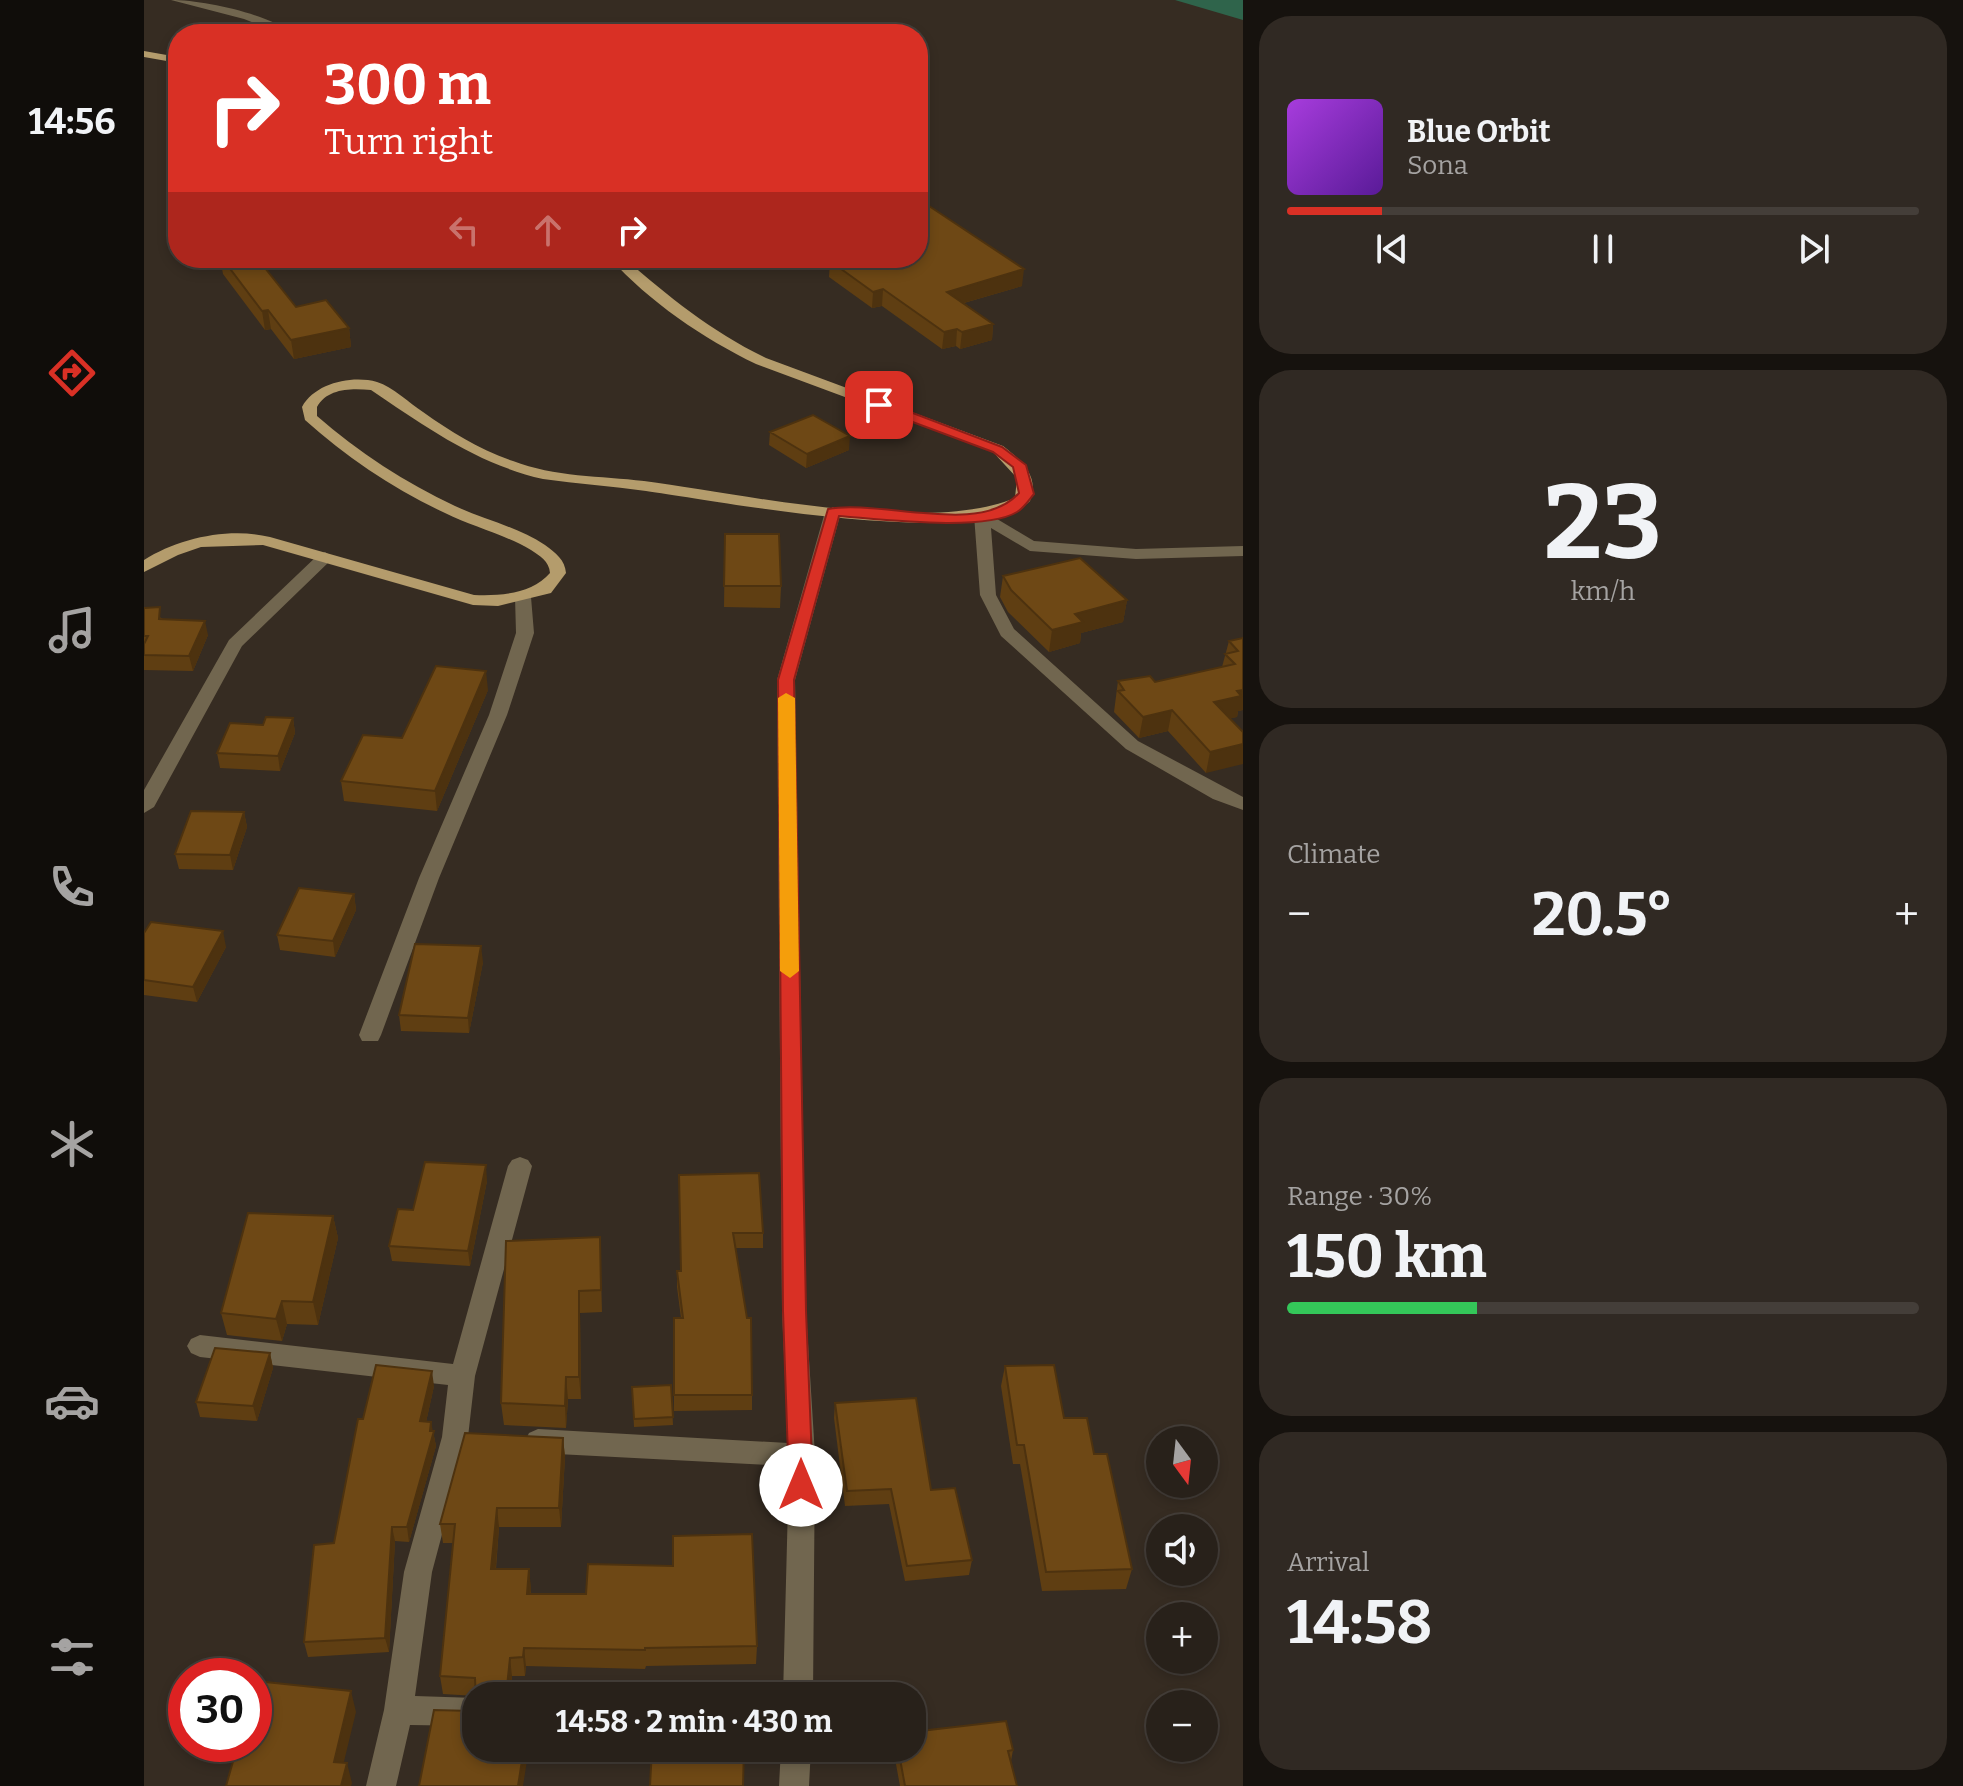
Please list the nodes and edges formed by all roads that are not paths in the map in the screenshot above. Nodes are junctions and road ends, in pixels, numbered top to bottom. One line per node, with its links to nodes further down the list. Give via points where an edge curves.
1 (176, 0): 2 (street)
2 (265, 24)
3 (144, 54): 4 (main road)
4 (168, 58)
5 (628, 268): 7 (main road, via 723,343 998,449 1019,465 1027,494 1014,508)
6 (833, 512): 7 (main road); 11 (main road, via 513,467 487,457 375,386 347,384 311,401 310,417 317,424 410,487 551,556 557,564 553,581); 21 (street, via 786,680 794,1311)
7 (982, 515): 8 (street, via 1030,546 1136,554); 12 (street, via 988,595 1007,632 1132,745)
8 (1243, 551)
9 (325, 557): 10 (main road, via 264,540 222,538 162,555); 11 (main road, via 460,598); 13 (street, via 235,644)
10 (144, 567)
11 (523, 597): 14 (street, via 525,633 498,715)
12 (1243, 804)
13 (144, 807)
14 (370, 1035)
15 (520, 1166): 17 (street)
16 (200, 1346): 17 (street)
17 (462, 1376): 18 (street)
18 (455, 1437): 19 (street); 23 (street, via 418,1572)
19 (486, 1439)
20 (516, 1440): 21 (street)
21 (802, 1455): 22 (street)
22 (798, 1682)
23 (399, 1710): 24 (street); 26 (street)
24 (462, 1712)
25 (795, 1762): 27 (street)
26 (381, 1786)
27 (794, 1786)

